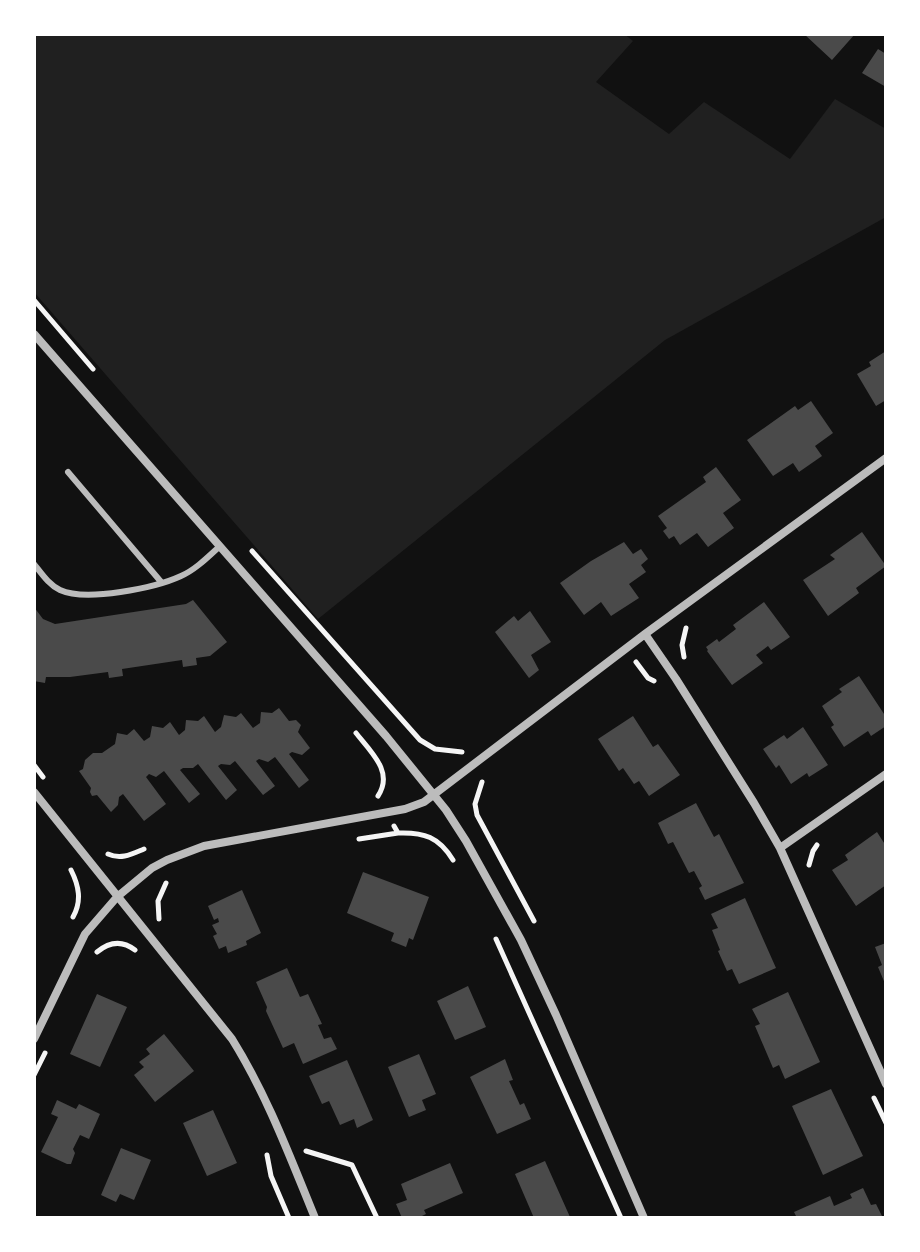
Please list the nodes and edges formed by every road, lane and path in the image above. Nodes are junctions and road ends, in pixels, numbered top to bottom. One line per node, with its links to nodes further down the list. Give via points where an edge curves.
1 (34, 300): 3 (path)
2 (34, 334): 7 (street)
3 (102, 380)
4 (886, 458): 11 (street)
5 (68, 472): 9 (lane)
6 (245, 543): 16 (path, via 420,740 435,749)
7 (220, 546): 9 (lane, via 183,576); 21 (street)
8 (34, 564): 9 (lane, via 52,586 74,595 120,593)
9 (162, 583)
10 (691, 622): 13 (path, via 682,645)
11 (645, 634): 12 (street); 26 (street)
12 (626, 648): 14 (path, via 648,678); 21 (street)
13 (687, 663)
14 (659, 684)
15 (353, 730): 22 (path, via 382,769 384,786)
16 (464, 754)
17 (34, 765): 19 (path)
18 (886, 774): 26 (street)
19 (48, 783)
20 (34, 792): 32 (street)
21 (434, 794): 32 (street, via 405,809 204,846 152,868); 50 (street, via 521,940)
22 (370, 799)
23 (357, 839): 29 (path, via 396,830 413,832 438,841)
24 (822, 839): 30 (path)
25 (153, 845): 27 (path, via 119,857)
26 (780, 848): 41 (street)
27 (100, 850)
28 (69, 867): 33 (path, via 79,894)
29 (458, 869)
30 (809, 871)
31 (169, 878): 34 (path, via 158,901)
32 (117, 897): 38 (street, via 85,934); 47 (street, via 232,1039 272,1113)
33 (71, 921)
34 (160, 924)
35 (491, 928): 49 (path)
36 (137, 952): 37 (path, via 111,943)
37 (95, 954)
38 (34, 1039)
39 (48, 1048): 40 (path)
40 (34, 1075)
41 (886, 1084)
42 (873, 1094): 43 (path)
43 (886, 1123)
44 (262, 1144): 46 (path)
45 (304, 1151): 48 (path, via 352,1165)
46 (289, 1218)
47 (315, 1218)
48 (377, 1218)
49 (621, 1218)
50 (644, 1218)

